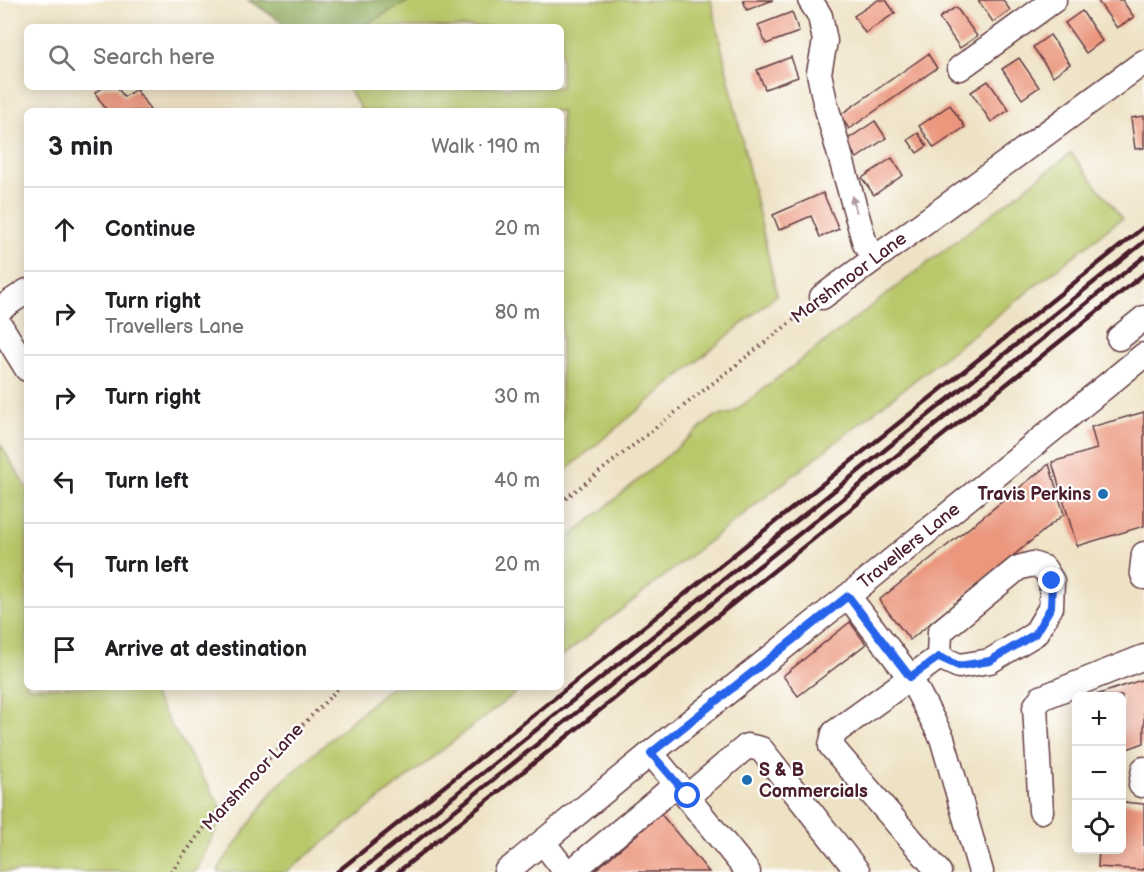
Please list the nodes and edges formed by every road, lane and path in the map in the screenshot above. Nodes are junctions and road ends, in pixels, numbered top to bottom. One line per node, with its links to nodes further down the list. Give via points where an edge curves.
1 (810, 0): 5 (street, one-way to 1, via 865,244 825,102 819,73 825,41 820,16)
2 (1054, 0): 4 (street)
3 (1144, 62): 5 (street, Marshmoor Lane)
4 (960, 68)
5 (874, 258): 7 (street, Marshmoor Lane)
6 (24, 293): 8 (street)
7 (822, 297): 14 (path, Marshmoor Lane)
8 (0, 309)
9 (1144, 318): 11 (street)
10 (0, 325): 13 (street)
11 (1119, 338)
12 (1141, 363): 17 (street, Travellers Lane)
13 (24, 364)
14 (564, 500)
15 (1144, 554): 16 (street)
16 (1144, 577)
17 (848, 596): 20 (street); 22 (street, Travellers Lane)
18 (939, 657): 18 (street, via 959,666 990,661 1035,634 1051,607 1052,581 1044,568 1032,564 1018,568 940,632); 20 (street)
19 (1144, 657): 24 (street, via 1041,698 1035,707)
20 (910, 677): 32 (street, via 834,733 831,746); 33 (street, via 942,738)
21 (337, 690): 26 (path, Marshmoor Lane, via 216,812)
22 (651, 753): 23 (street); 25 (street, Travellers Lane)
23 (682, 790): 29 (street); 30 (street); 31 (street, via 747,746 761,749)
24 (1041, 811)
25 (543, 842): 27 (street, Travellers Lane); 28 (street)
26 (171, 872)
27 (507, 872)
28 (566, 872)
29 (571, 872)
30 (748, 872)
31 (858, 872)
32 (939, 872)
33 (981, 872)

